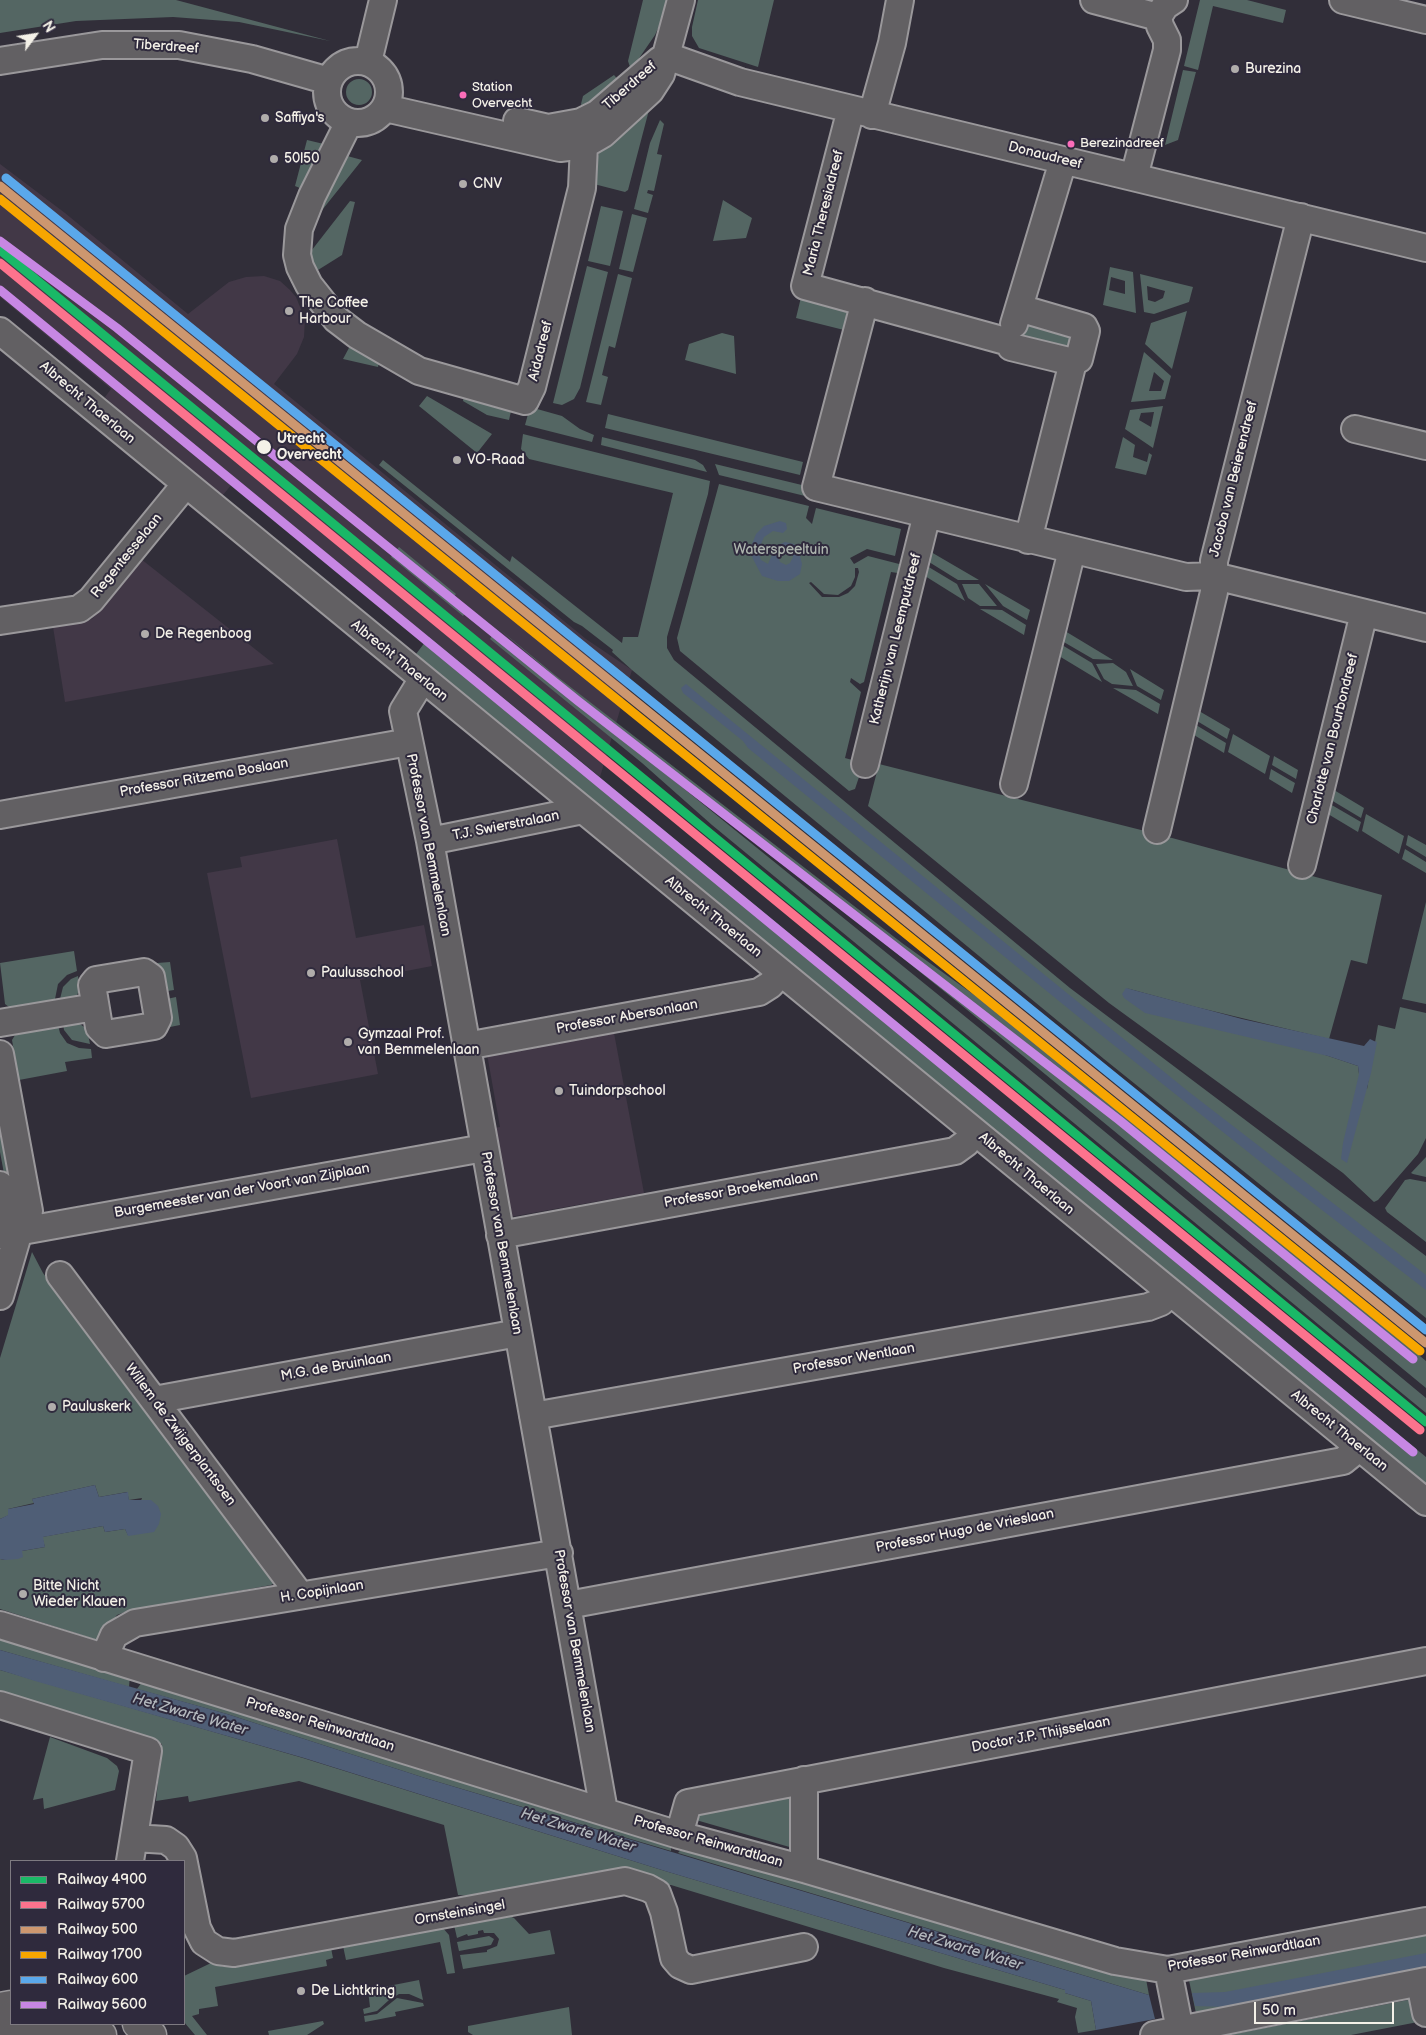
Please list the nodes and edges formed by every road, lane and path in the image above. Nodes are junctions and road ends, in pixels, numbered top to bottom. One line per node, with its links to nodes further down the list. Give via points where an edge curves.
1 (383, 0): 10 (street)
2 (681, 0): 8 (street, Tiberdreef)
3 (900, 0): 13 (street, via 892,43)
4 (1094, 0): 6 (street)
5 (1343, 0): 7 (street)
6 (1166, 8): 17 (street, via 1160,26 1167,40 1167,50)
7 (1426, 20)
8 (667, 56): 13 (street, Donaudreef, via 740,82); 15 (street, Tiberdreef, via 661,74 646,96 603,134)
9 (0, 61): 11 (street, Tiberdreef, via 102,45 179,45 252,58)
10 (368, 62): 11 (street, via 349,62 340,66); 12 (street, via 384,74)
11 (329, 81): 14 (street, via 329,102 334,111)
12 (387, 100): 14 (street, via 380,114 366,122); 15 (street, Tiberdreef, via 560,148)
13 (861, 112): 16 (street, Donaudreef); 20 (street, Maria Theresiadreef, via 805,286)
14 (349, 122): 15 (street, Aidadreef, via 299,229 296,242 300,267 309,285 336,320 419,371 525,401 532,387 582,188)
15 (582, 134)
16 (1063, 161): 17 (street, Donaudreef); 21 (street)
17 (1134, 178): 18 (street, Donaudreef)
18 (1301, 217): 19 (street, Donaudreef); 31 (street, Jacoba van Beierendreef, via 1214,561)
19 (1426, 248)
20 (865, 301): 23 (street, Maria Theresiadreef); 28 (street, via 816,487)
21 (1019, 308): 23 (street); 24 (street, via 1084,327 1086,332 1079,359)
22 (0, 332): 27 (street, Albrecht Thaerlaan)
23 (1010, 342): 24 (street, Maria Theresiadreef, via 1011,347)
24 (1073, 362): 29 (street)
25 (1355, 428): 26 (street)
26 (1426, 446)
27 (185, 485): 33 (street, Regentesselaan, via 91,600 79,610); 35 (street, Albrecht Thaerlaan)
28 (927, 514): 29 (street); 37 (street, Katherijn van Leemputdreef)
29 (1028, 540): 30 (street)
30 (1072, 550): 31 (street, via 1186,577); 38 (street)
31 (1215, 576): 32 (street); 41 (street, Jacoba van Beierendreef, via 1214,592)
32 (1364, 613): 34 (street); 43 (street, Charlotte van Bourbondreef)
33 (0, 621)
34 (1426, 628)
35 (422, 680): 36 (street, Professor van Bemmelenlaan, via 403,711); 39 (street, Albrecht Thaerlaan)
36 (409, 742): 40 (street, Professor Ritzema Boslaan); 42 (street, Professor van Bemmelenlaan)
37 (865, 764)
38 (1014, 784)
39 (583, 810): 42 (street, T.J. Swierstralaan); 44 (street, Albrecht Thaerlaan)
40 (0, 815)
41 (1157, 830)
42 (430, 841): 47 (street, Professor van Bemmelenlaan)
43 (1302, 864)
44 (781, 973): 47 (street, Professor Abersonlaan, via 759,992); 49 (street, Albrecht Thaerlaan)
45 (95, 1007): 46 (street)
46 (0, 1023)
47 (466, 1046): 50 (street, Professor van Bemmelenlaan)
48 (0, 1054): 52 (street, via 29,1211)
49 (975, 1132): 53 (street, Professor Broekemalaan, via 955,1151); 55 (street, Albrecht Thaerlaan)
50 (484, 1148): 52 (street, Burgemeester van der Voort van Zijplaan); 53 (street, Professor van Bemmelenlaan)
51 (0, 1185): 52 (street)
52 (10, 1233): 56 (street)
53 (500, 1235): 57 (street, Professor van Bemmelenlaan)
54 (60, 1275): 58 (street, Willem de Zwijgerplantsoen)
55 (1170, 1292): 59 (street, Professor Wentlaan, via 1160,1302 1148,1307); 60 (street, Albrecht Thaerlaan)
56 (0, 1296)
57 (518, 1333): 58 (street, M.G. de Bruinlaan); 59 (street, Professor van Bemmelenlaan)
58 (154, 1400): 63 (street, Willem de Zwijgerplantsoen)
59 (533, 1416): 62 (street, Professor van Bemmelenlaan)
60 (1359, 1448): 61 (street, Albrecht Thaerlaan); 64 (street, Professor Hugo de Vrieslaan, via 1343,1461)
61 (1426, 1502)
62 (559, 1553): 63 (street, H. Copijnlaan); 64 (street, Professor van Bemmelenlaan)
63 (300, 1595): 66 (street, H. Copijnlaan, via 135,1623 114,1635)
64 (568, 1605): 70 (street, Professor van Bemmelenlaan)
65 (0, 1625): 66 (street, Professor Reinwardtlaan)
66 (104, 1658): 70 (street, Professor Reinwardtlaan)
67 (1426, 1661): 69 (street, Doctor J.P. Thijsselaan)
68 (0, 1705): 72 (street, via 148,1751)
69 (804, 1780): 71 (street, Doctor J.P. Thijsselaan, via 688,1803); 75 (street)
70 (604, 1811): 71 (street, Professor Reinwardtlaan)
71 (679, 1835): 75 (street, Professor Reinwardtlaan)
72 (132, 1849): 73 (street, Ornsteinsingel, via 166,1840 176,1847)
73 (183, 1860)
74 (185, 1868): 77 (street, Ornsteinsingel, via 197,1928 204,1942 218,1951 243,1951 625,1881 657,1893 674,1958 691,1970)
75 (804, 1869): 78 (street, Professor Reinwardtlaan, via 1115,1961)
76 (1426, 1922): 78 (street, Professor Reinwardtlaan)
77 (804, 1947)
78 (1168, 1970): 86 (street)
79 (1423, 1982): 80 (street); 86 (street)
80 (1426, 2013)
81 (33, 2025): 84 (main road)
82 (67, 2025): 85 (main road)
83 (138, 2025): 87 (main road)
84 (0, 2031)
85 (100, 2031)
86 (1168, 2033)
87 (152, 2035)

